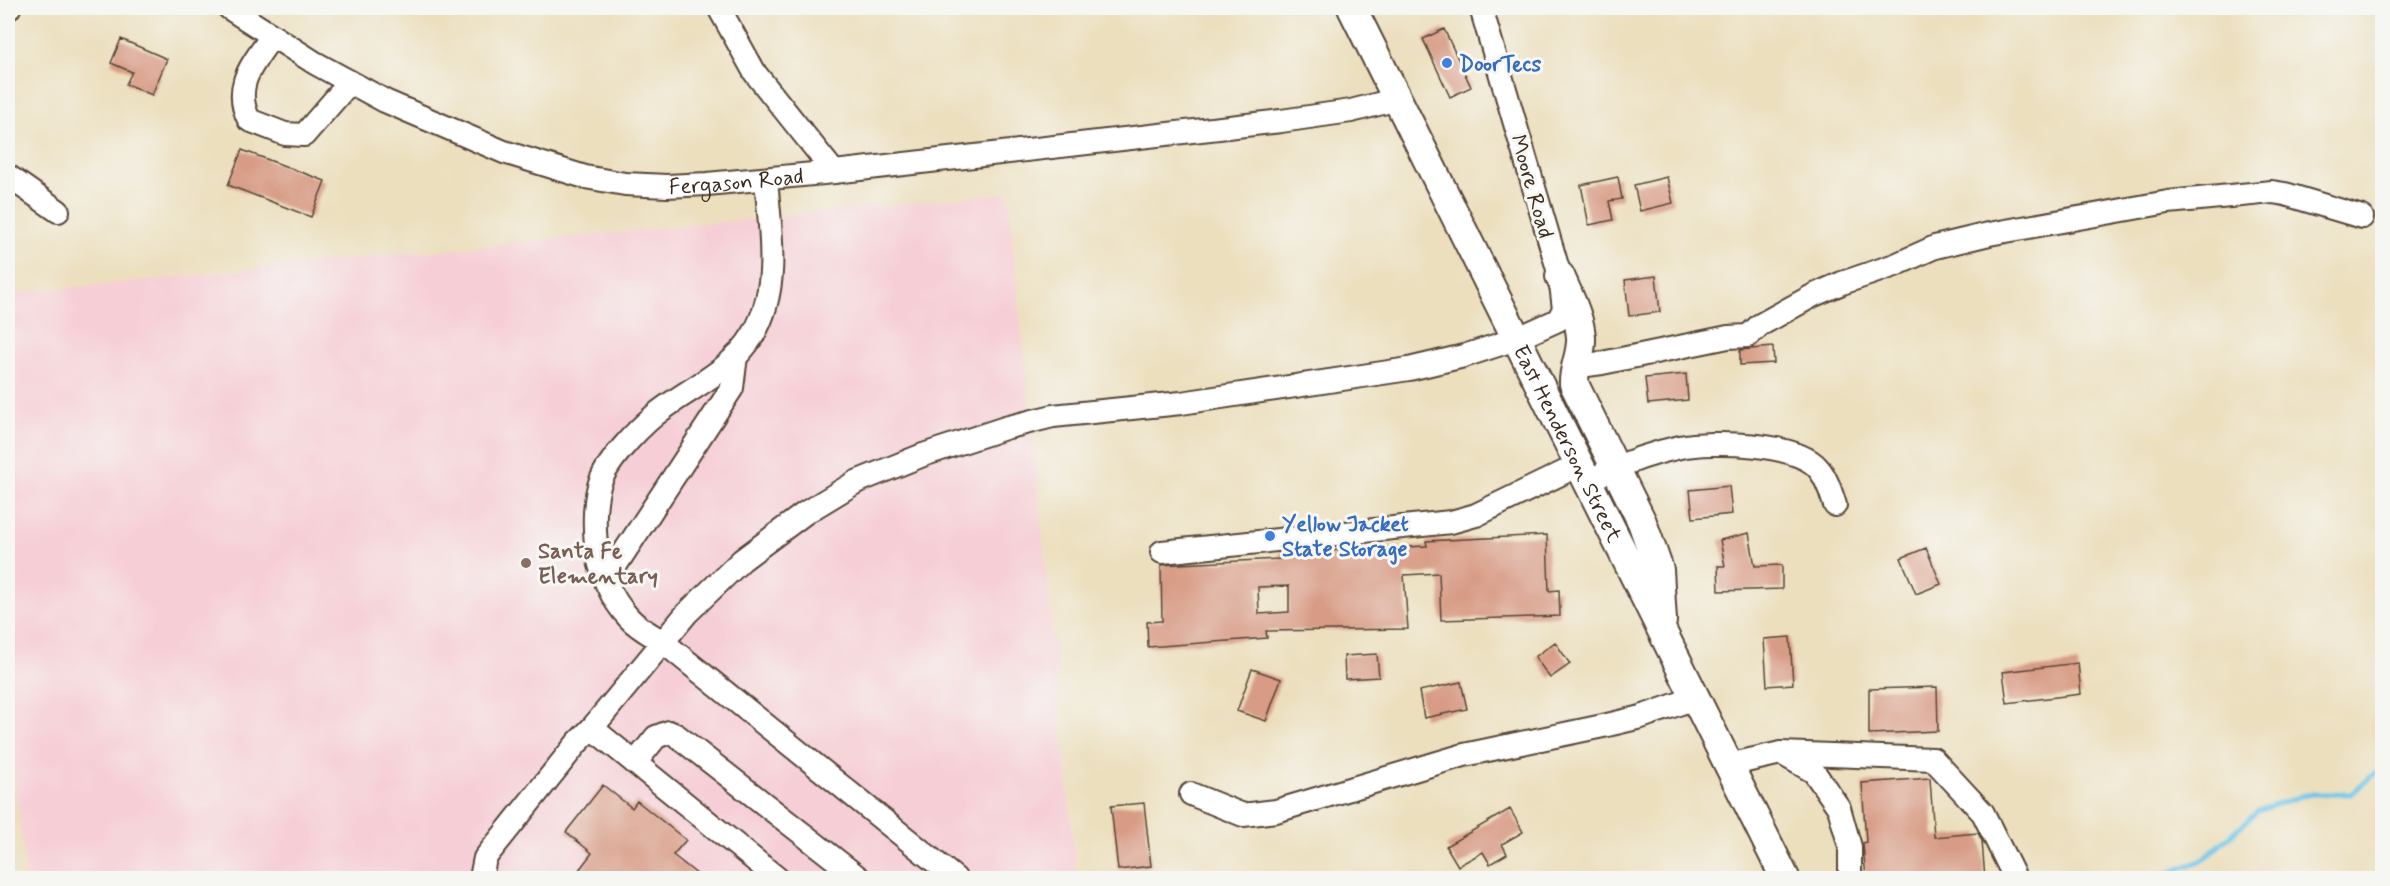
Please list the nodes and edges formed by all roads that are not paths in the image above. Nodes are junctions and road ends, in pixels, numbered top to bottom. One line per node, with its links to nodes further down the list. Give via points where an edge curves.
1 (229, 8): 5 (street, Fergason Road)
2 (719, 8): 8 (street, via 755,74)
3 (1352, 8): 7 (main road, East Henderson Street)
4 (1481, 8): 13 (street, Moore Road)
5 (272, 36): 6 (street, Fergason Road); 6 (street, via 245,77 242,104 249,120 285,134 304,135)
6 (350, 82): 10 (street, Fergason Road, via 504,152 585,177 667,186)
7 (1398, 99): 8 (street, Fergason Road, via 1351,111 1281,121); 14 (main road, East Henderson Street)
8 (834, 172): 10 (street, Fergason Road)
9 (8, 176): 11 (street)
10 (766, 178): 15 (street, via 772,257 768,298 753,334)
11 (58, 211)
12 (2362, 217): 16 (street, via 2272,192 2168,201 2070,219 1935,247 1814,295 1760,325 1748,336 1602,363)
13 (1560, 276): 14 (street, Moore Road, via 1564,309 1558,320); 16 (main road, via 1581,338)
14 (1516, 339): 18 (main road, East Henderson Street); 23 (street, Moore Road, via 1409,369 1181,403 1053,416 923,455 856,482 805,513 742,560)
15 (736, 356): 21 (street, via 732,388); 21 (street, via 656,415 616,456 599,484 594,523)
16 (1577, 362): 17 (main road, via 1574,384)
17 (1615, 468): 18 (street); 19 (street, via 1632,459 1682,446 1773,447 1818,467); 22 (main road, via 1642,522 1659,570)
18 (1583, 474): 20 (street, via 1451,522); 22 (main road, East Henderson Street)
19 (1835, 506)
20 (1162, 552)
21 (606, 580): 23 (street, via 630,619)
22 (1663, 635): 24 (main road, East Henderson Street)
23 (663, 642): 25 (street, Moore Road); 33 (street)
24 (1695, 698): 28 (main road, East Henderson Street); 29 (street, via 1622,722 1464,755 1276,811 1243,815)
25 (592, 728): 27 (street); 30 (street, Moore Road, via 485,858)
26 (1781, 753): 28 (street); 35 (street, via 1814,772 1839,808 1850,847); 36 (street, via 1933,759 1983,813)
27 (635, 763): 31 (street); 32 (street, via 656,737 669,732 676,735)
28 (1728, 765): 34 (main road, East Henderson Street)
29 (1191, 794)
30 (481, 879)
31 (777, 879)
32 (859, 879)
33 (955, 879)
34 (1785, 879)
35 (1850, 879)
36 (2015, 879)

